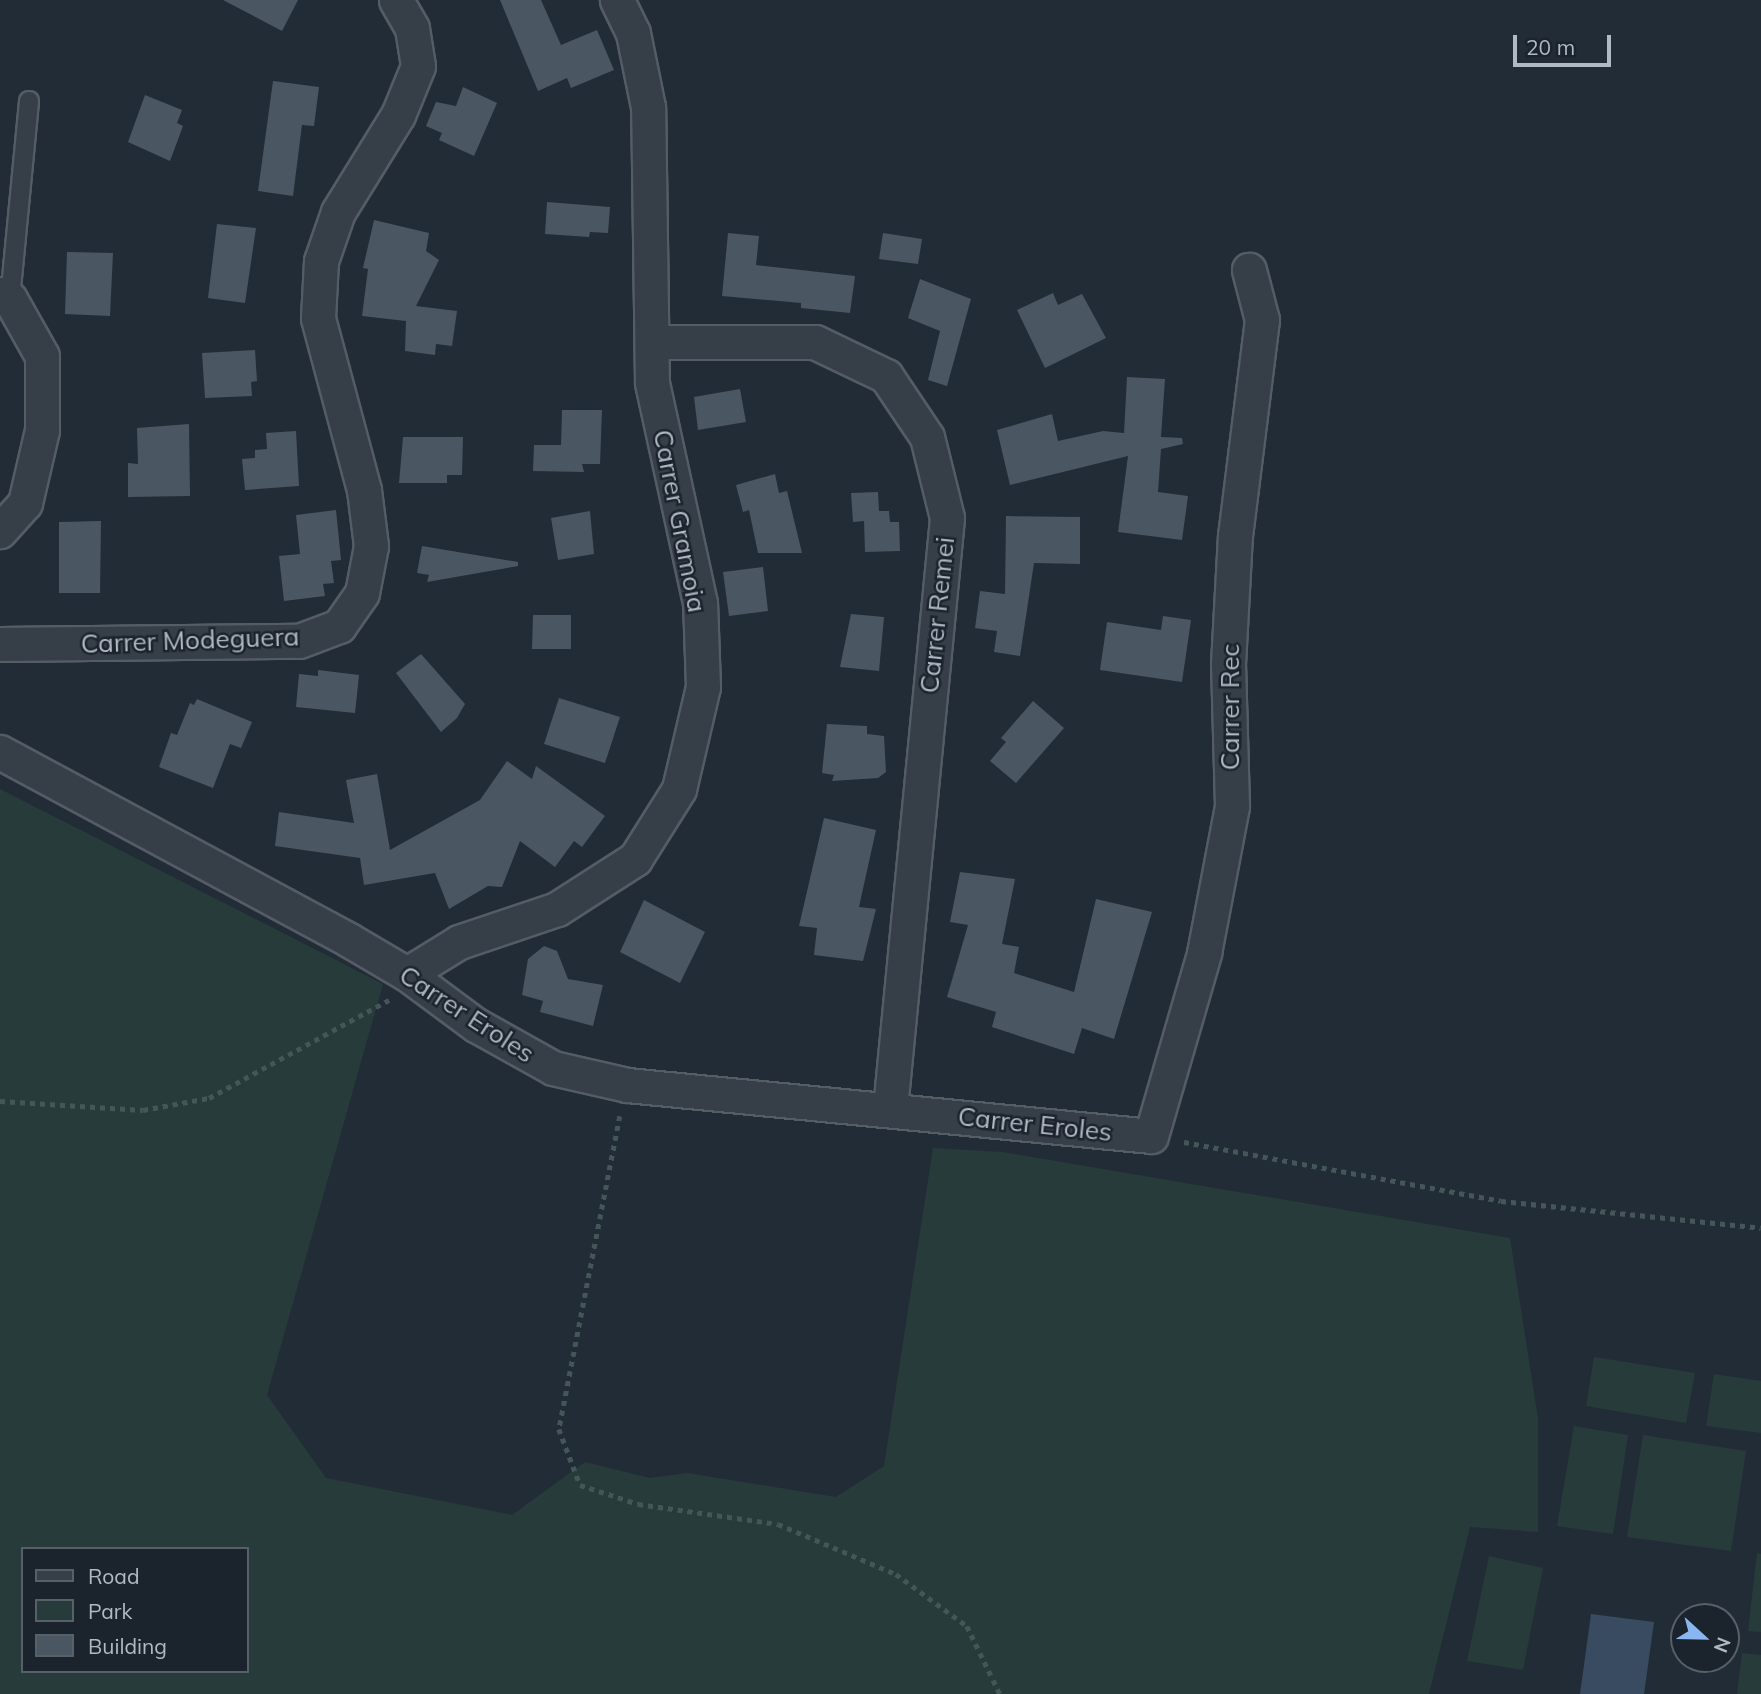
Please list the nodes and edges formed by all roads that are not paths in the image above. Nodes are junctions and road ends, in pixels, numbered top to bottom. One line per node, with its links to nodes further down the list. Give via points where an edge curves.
1 (396, 0): 8 (street, Carrer Modeguera, via 412,28 418,66 398,115 338,212 321,261 318,318 364,490 371,546 362,593 339,626 299,641)
2 (617, 0): 6 (street, Carrer Gramoia, via 633,33 648,107)
3 (29, 101): 5 (lane)
4 (1249, 270): 12 (street, Carrer Rec, via 1262,320 1235,536 1228,664 1232,806 1204,953)
5 (5, 297): 7 (street, via 42,356 43,429 25,503)
6 (652, 342): 10 (street, Carrer Gramoia, via 652,382 700,603 703,687 679,789 635,859 557,909 459,943); 11 (street, Carrer Remei, via 815,342 886,376 927,437 947,518)
7 (0, 531)
8 (0, 644)
9 (0, 752): 10 (street, Carrer Eroles)
10 (414, 979): 11 (street, Carrer Eroles, via 476,1025 553,1068 627,1084)
11 (890, 1109): 12 (street, Carrer Eroles)
12 (1151, 1136)

